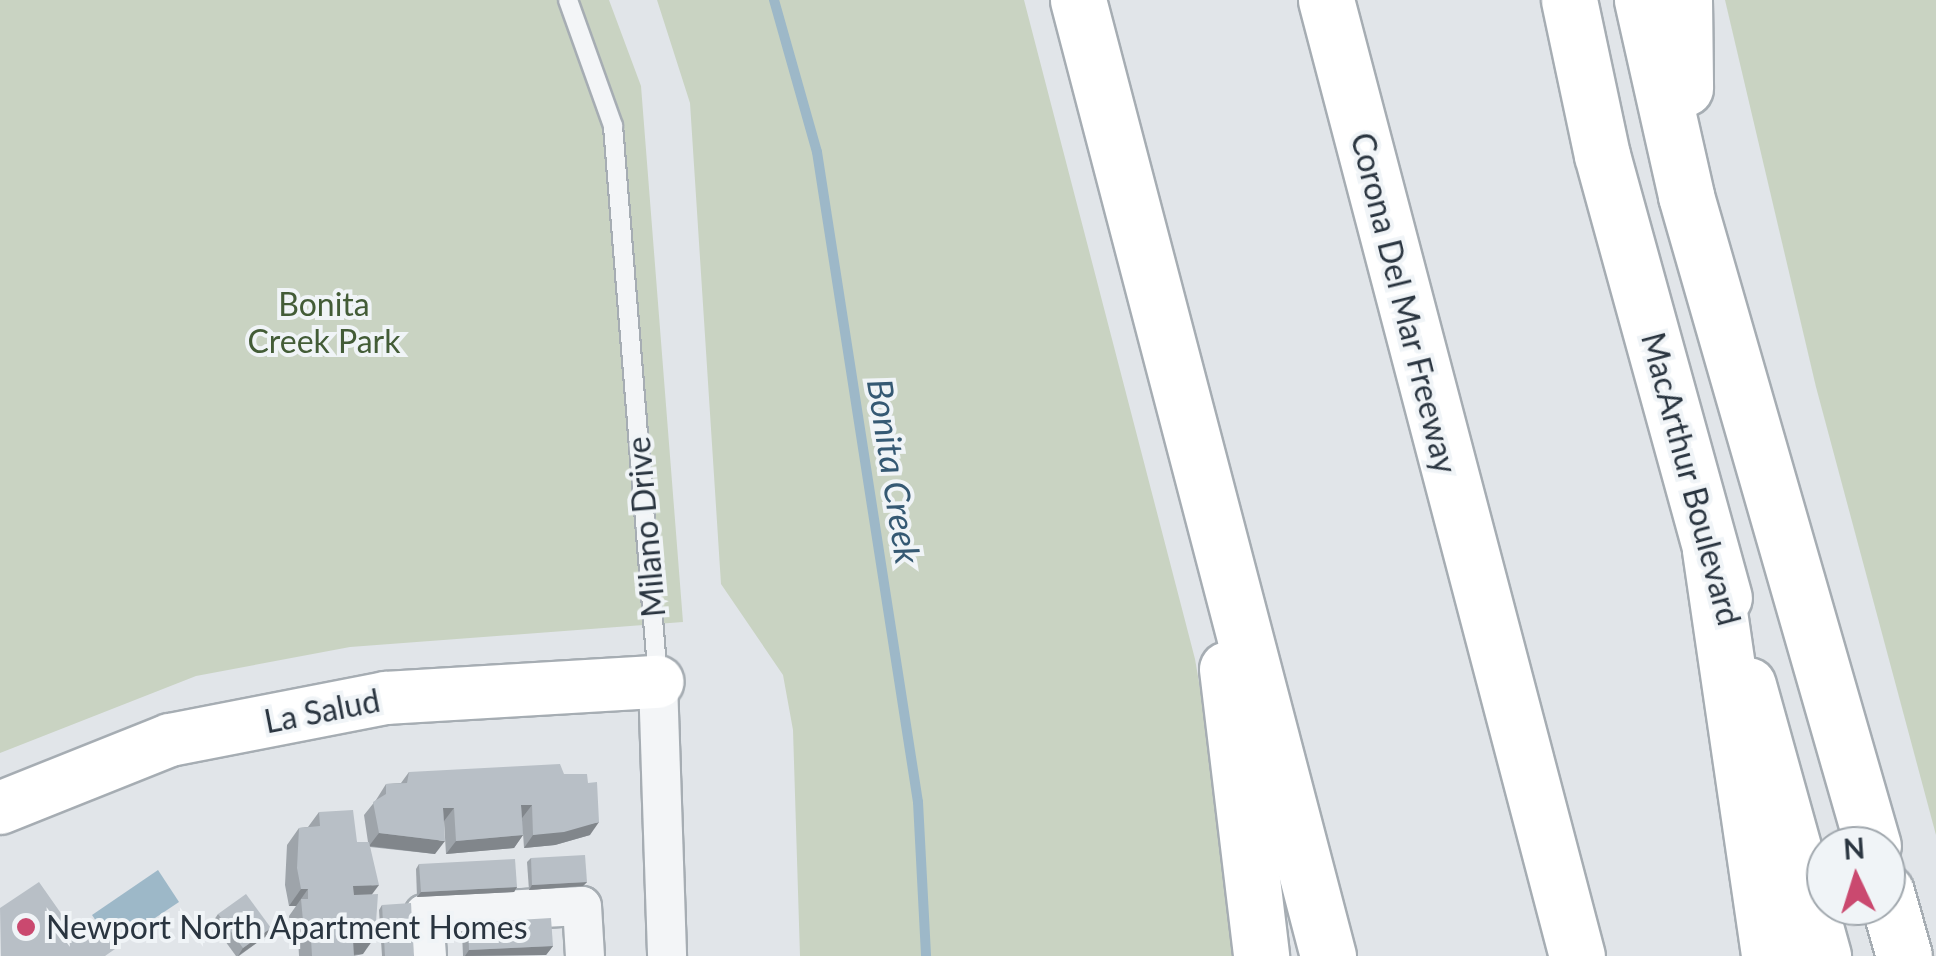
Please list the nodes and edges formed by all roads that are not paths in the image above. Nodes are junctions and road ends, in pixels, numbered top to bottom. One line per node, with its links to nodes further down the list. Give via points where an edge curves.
1 (568, 0): 11 (lane, Milano Drive, via 607,100)
2 (1078, 0): 8 (main road)
3 (1326, 0): 10 (main road, Corona Del Mar Freeway)
4 (1569, 0): 9 (main road, MacArthur Boulevard, via 1602,154)
5 (1642, 0): 7 (main road)
6 (1684, 0): 7 (main road)
7 (1686, 196): 13 (main road)
8 (1212, 506): 18 (main road); 19 (main road)
9 (1710, 550): 22 (main road); 23 (main road, MacArthur Boulevard)
10 (1482, 607): 20 (main road); 21 (main road)
11 (658, 682): 12 (street, La Salud, via 357,704 170,740); 17 (street, Milano Drive)
12 (0, 808)
13 (1867, 826)
14 (1896, 926): 24 (main road)
15 (427, 956): 16 (street, via 424,914 582,906)
16 (585, 956)
17 (667, 956)
18 (1262, 956)
19 (1328, 956)
20 (1578, 956)
21 (1608, 956)
22 (1769, 956)
23 (1824, 956)
24 (1904, 956)

